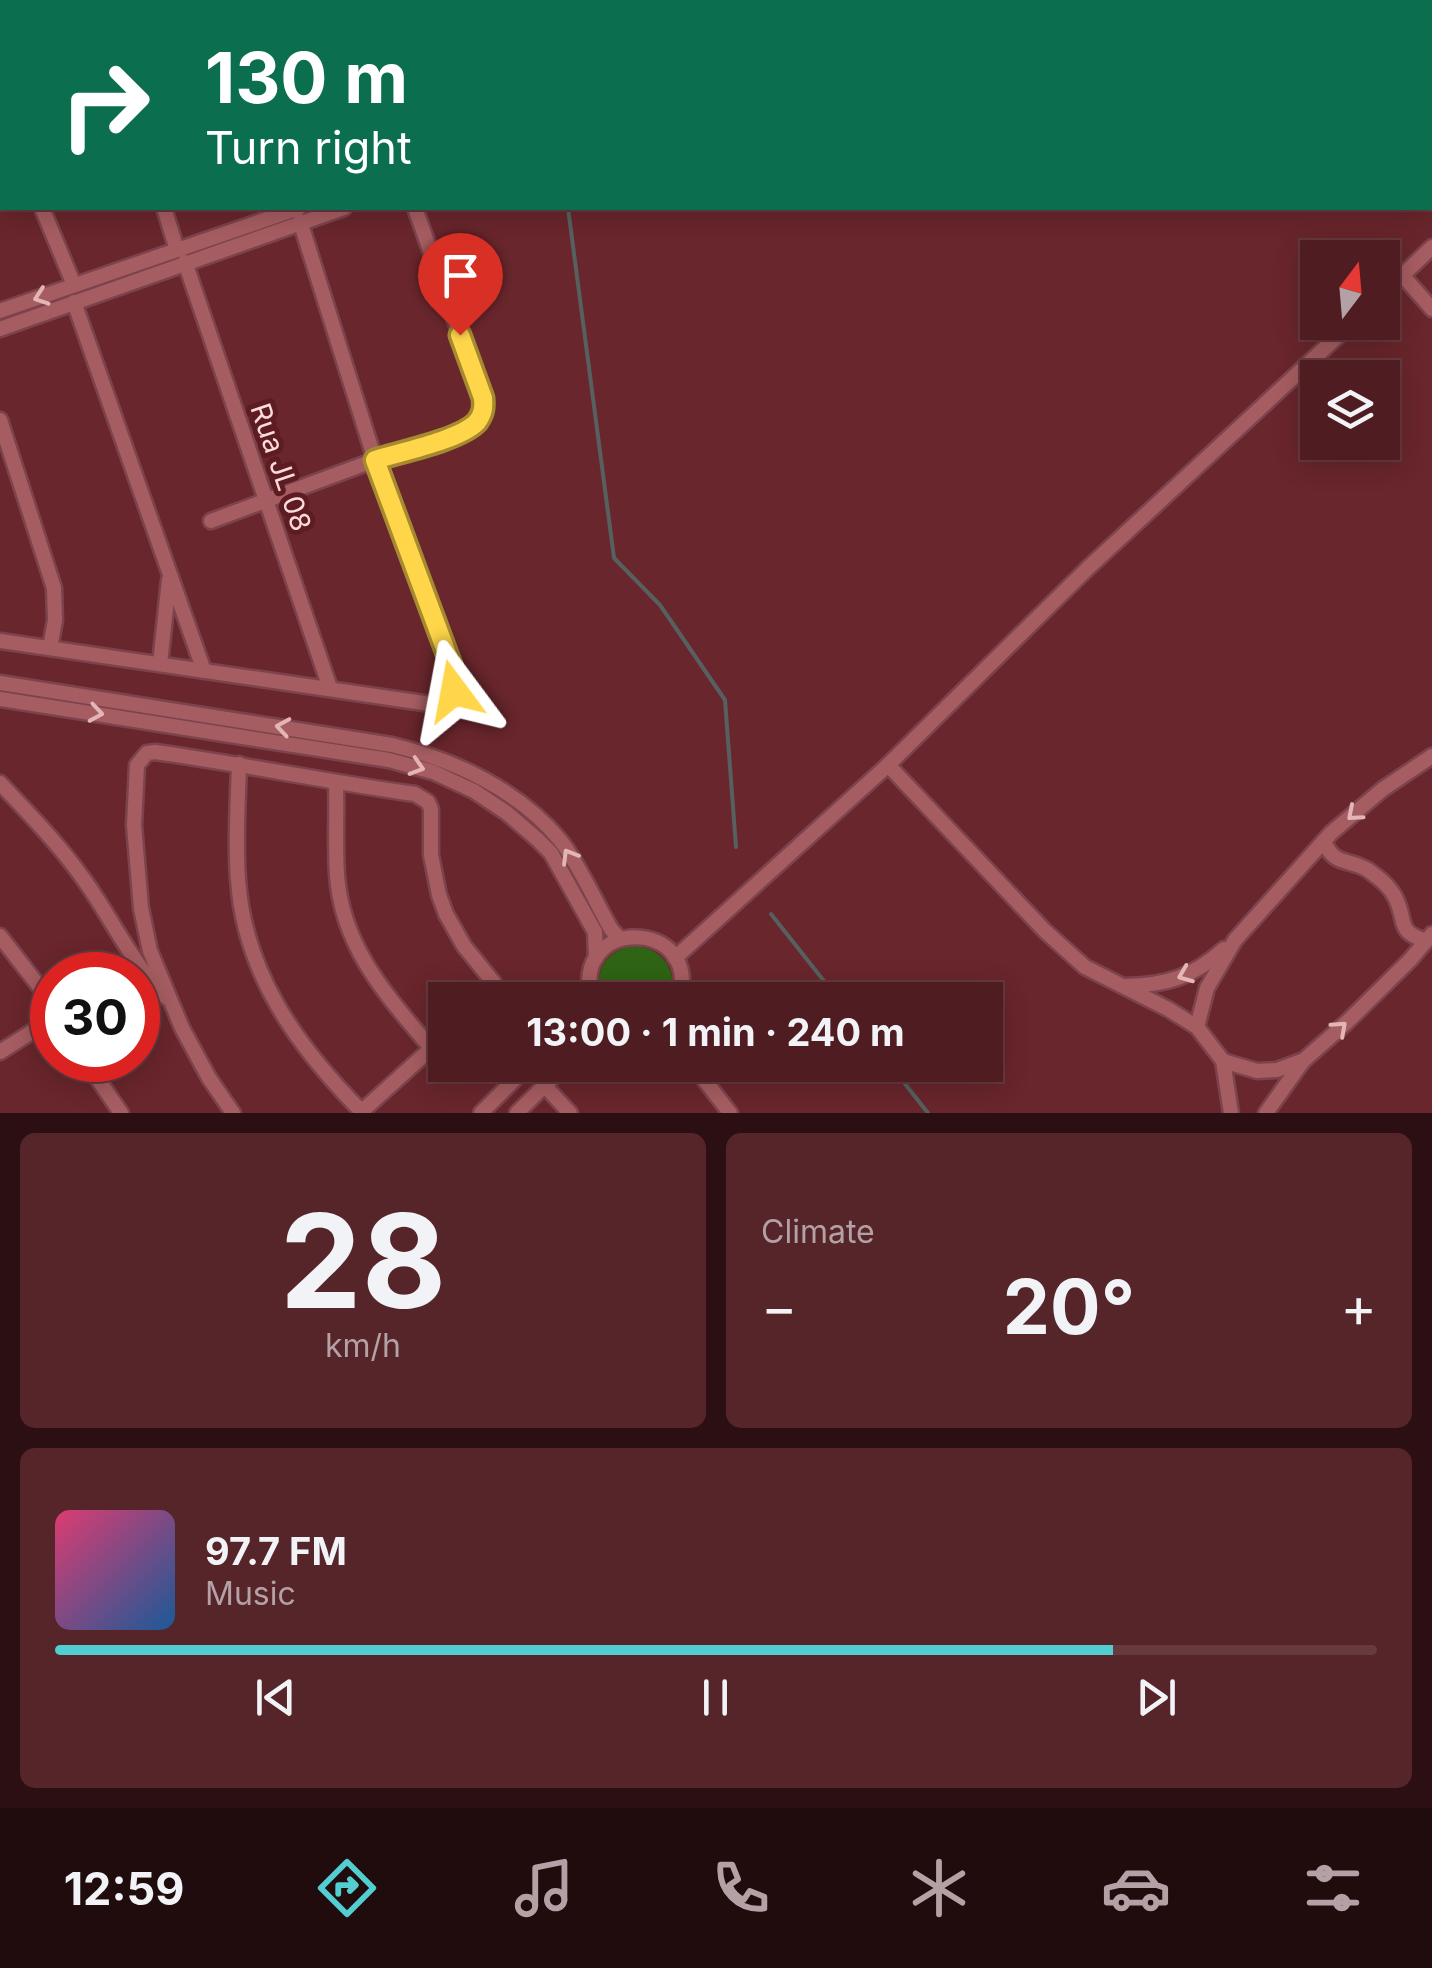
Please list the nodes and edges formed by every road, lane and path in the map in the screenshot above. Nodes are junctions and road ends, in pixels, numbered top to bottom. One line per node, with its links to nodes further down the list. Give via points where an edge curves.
1 (43, 210): 11 (street)
2 (165, 210): 7 (street, Rua JL 08)
3 (329, 210): 5 (street)
4 (416, 210): 18 (street, via 484,410 455,435)
5 (300, 214): 7 (street); 18 (street)
6 (1432, 247): 9 (street)
7 (181, 256): 8 (street); 19 (street, Rua JL 08)
8 (123, 276): 11 (street); 12 (street)
9 (1404, 276): 10 (street); 13 (street)
10 (1400, 279)
11 (74, 286): 14 (street, one-way to 14)
12 (74, 302): 15 (street); 21 (street)
13 (1432, 309)
14 (0, 311)
15 (0, 329)
16 (1334, 340): 31 (street)
17 (0, 420): 23 (street, via 54,588)
18 (375, 460): 19 (street); 27 (street, via 456,678 454,691 444,706)
19 (266, 502): 20 (street); 27 (street, Rua JL 08)
20 (211, 522)
21 (170, 574): 24 (street); 25 (street)
22 (0, 641): 23 (street)
23 (50, 648): 24 (street)
24 (160, 664): 25 (street)
25 (204, 671): 27 (street)
26 (0, 684): 38 (street, one-way to 26, via 548,828 500,789 438,758 380,743)
27 (330, 688)
28 (0, 699): 43 (street, one-way to 43, via 389,760 454,781 508,813 551,853 594,932)
29 (1432, 756): 34 (street, one-way to 34)
30 (239, 764): 33 (street); 35 (street, via 156,752 139,760); 65 (street, via 238,882 251,950 292,1031)
31 (888, 765): 44 (street); 49 (street, via 1046,931 1085,967)
32 (0, 783): 35 (street, via 80,872)
33 (336, 783): 46 (street, via 416,794 428,802 439,895 464,946); 54 (street, via 336,875 349,932 374,980)
34 (1324, 840): 37 (street, via 1341,862 1362,866 1383,881 1411,936); 39 (street)
35 (126, 911): 40 (street); 41 (street)
36 (0, 936): 45 (street)
37 (1429, 937): 57 (street, one-way to 37)
38 (620, 938): 43 (street); 44 (street, via 651,938)
39 (1234, 940): 49 (street, one-way to 49, via 1183,978); 52 (street, via 1207,988)
40 (150, 950): 42 (street); 51 (street)
41 (134, 952)
42 (147, 952)
43 (596, 958): 47 (street)
44 (676, 958): 48 (street)
45 (30, 975)
46 (493, 982)
47 (589, 982)
48 (682, 982)
49 (1125, 986): 52 (street)
50 (160, 992): 51 (street)
51 (171, 1002): 67 (street)
52 (1197, 1027): 58 (street)
53 (30, 1033): 56 (street)
54 (428, 1046)
55 (428, 1050): 65 (street)
56 (0, 1052)
57 (1304, 1060): 58 (street, via 1257,1071); 73 (street)
58 (1224, 1061): 72 (street)
59 (100, 1082): 66 (street)
60 (512, 1082): 68 (street)
61 (548, 1082): 63 (street)
62 (706, 1082): 64 (street)
63 (544, 1086): 69 (street); 70 (street)
64 (726, 1108): 71 (street)
65 (360, 1112)
66 (121, 1113)
67 (233, 1113)
68 (481, 1113)
69 (518, 1113)
70 (570, 1113)
71 (707, 1113)
72 (1231, 1113)
73 (1266, 1113)

